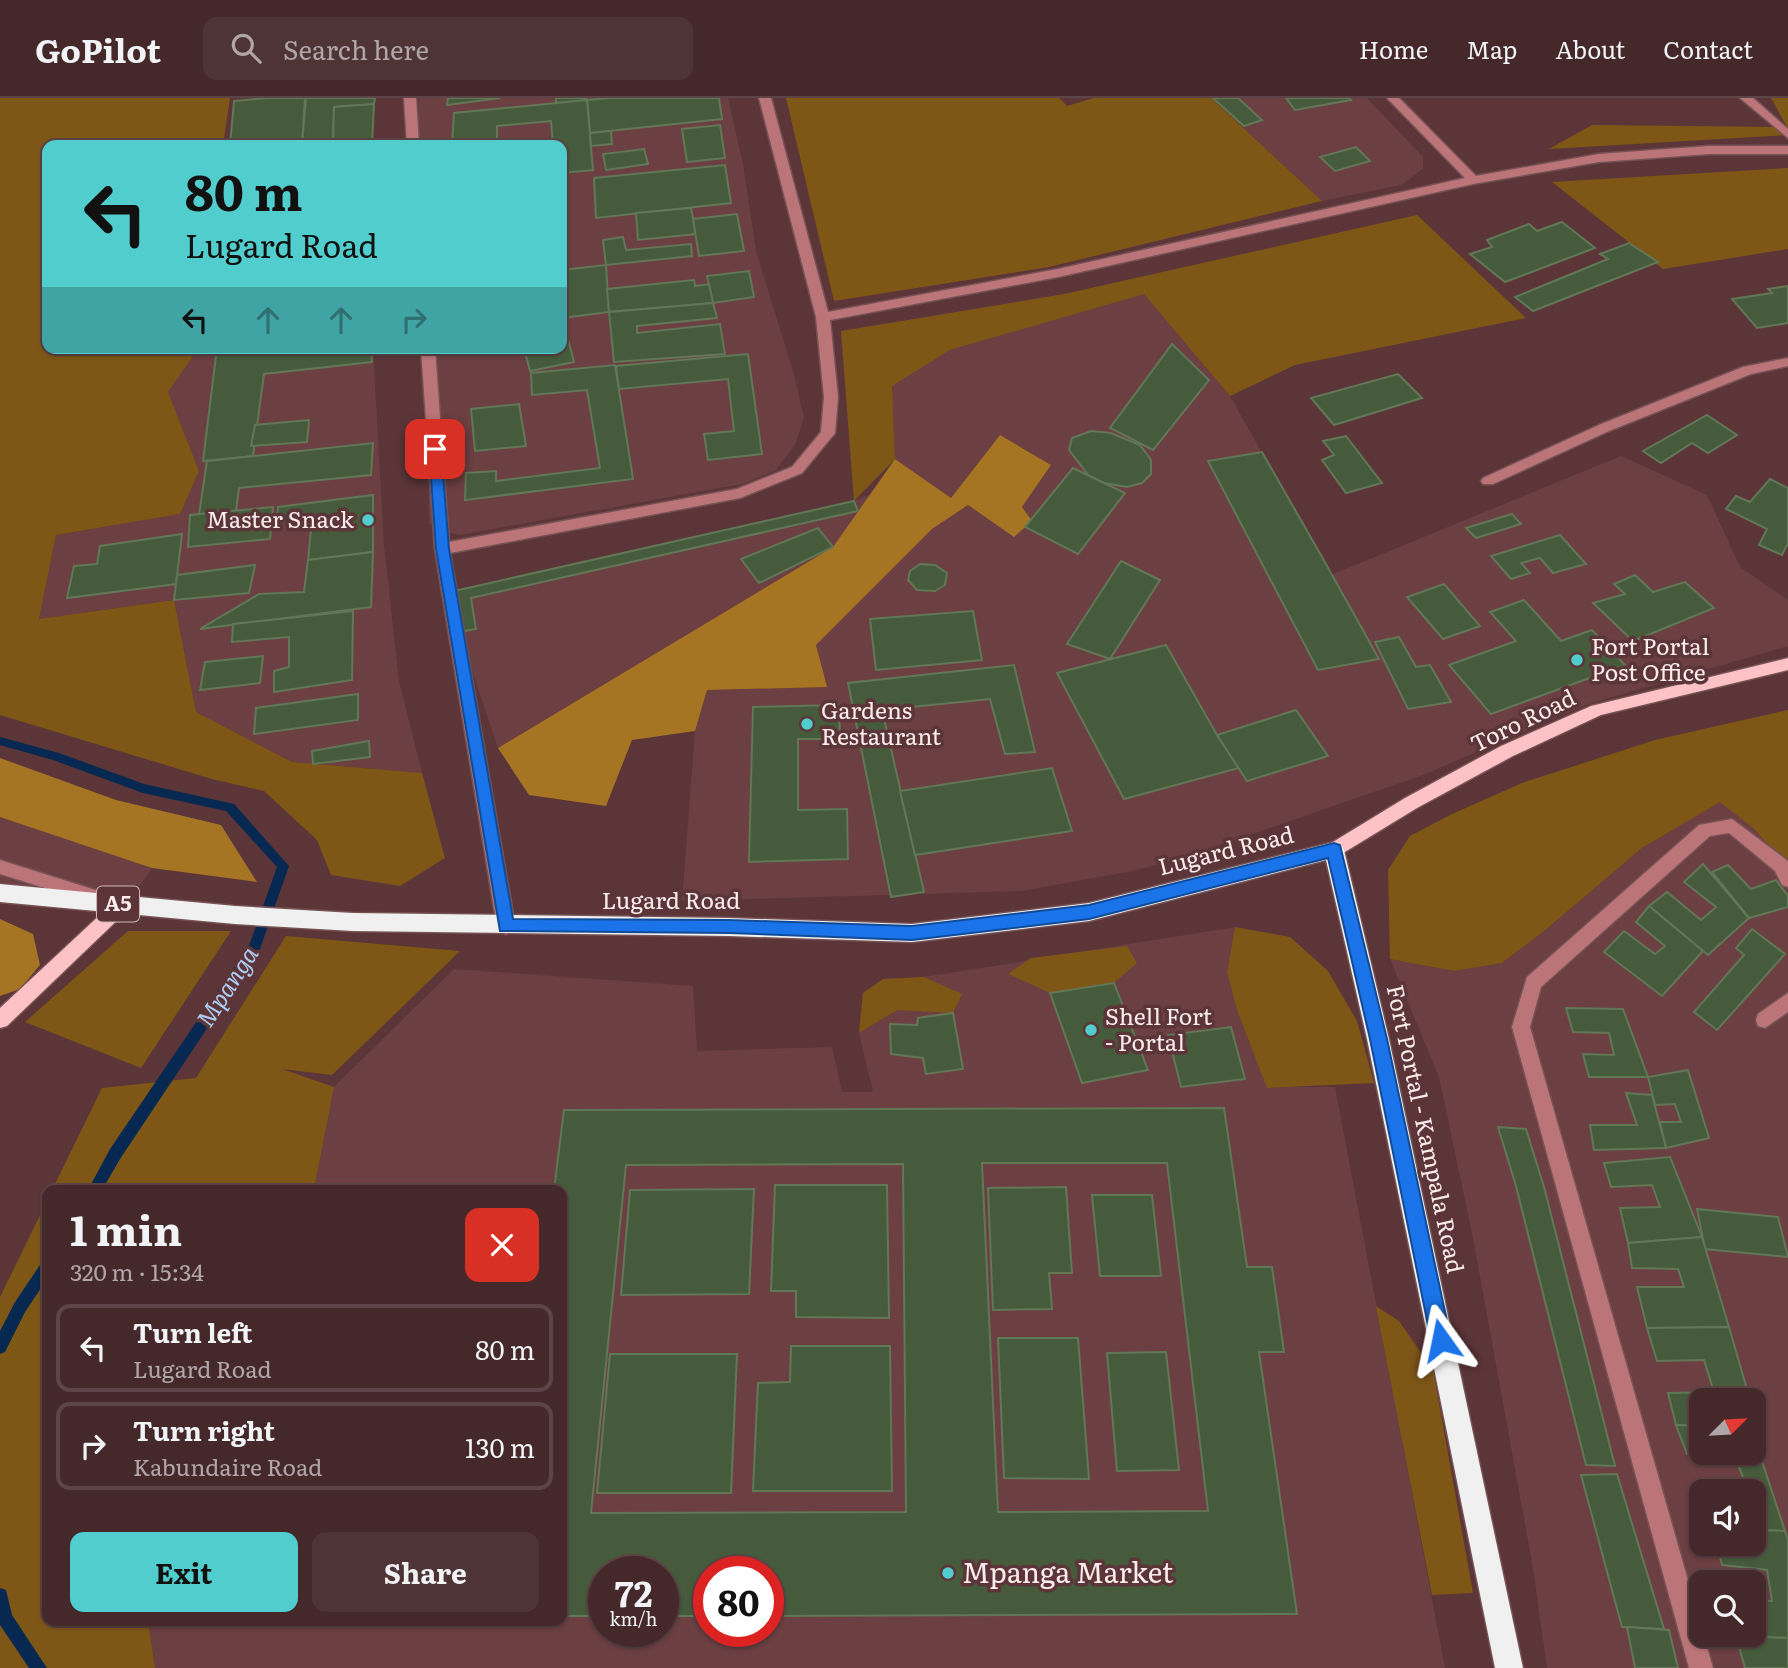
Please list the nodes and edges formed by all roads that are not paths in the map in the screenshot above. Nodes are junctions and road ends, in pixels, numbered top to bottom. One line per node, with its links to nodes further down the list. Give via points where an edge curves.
1 (410, 98): 6 (street)
2 (765, 98): 9 (street)
3 (1393, 98): 8 (street)
4 (1746, 98): 5 (street)
5 (1788, 135)
6 (413, 140)
7 (1788, 150): 8 (street, via 1600,158)
8 (1473, 180): 9 (street, via 1058,273)
9 (823, 317): 13 (street, via 831,397 828,433 797,470 740,493)
10 (428, 354): 13 (street)
11 (1788, 362): 12 (street, via 1748,370)
12 (1488, 481)
13 (442, 549): 20 (street)
14 (1788, 664): 15 (main road, Toro Road, via 1597,710 1507,751)
15 (1334, 850): 20 (highway, Lugard Road / A5, via 1089,912 912,933); 24 (highway, Fort Portal - Kampala Road)
16 (0, 867): 19 (street)
17 (1788, 880): 25 (street, via 1782,866 1732,826 1705,831 1533,983 1521,1027)
18 (0, 894): 19 (highway, Lugard Road / A5)
19 (123, 904): 20 (highway, Lugard Road / A5, via 353,922); 22 (main road)
20 (506, 926)
21 (1788, 1000): 23 (street)
22 (0, 1020)
23 (1765, 1020)
24 (1509, 1668)
25 (1701, 1668)

